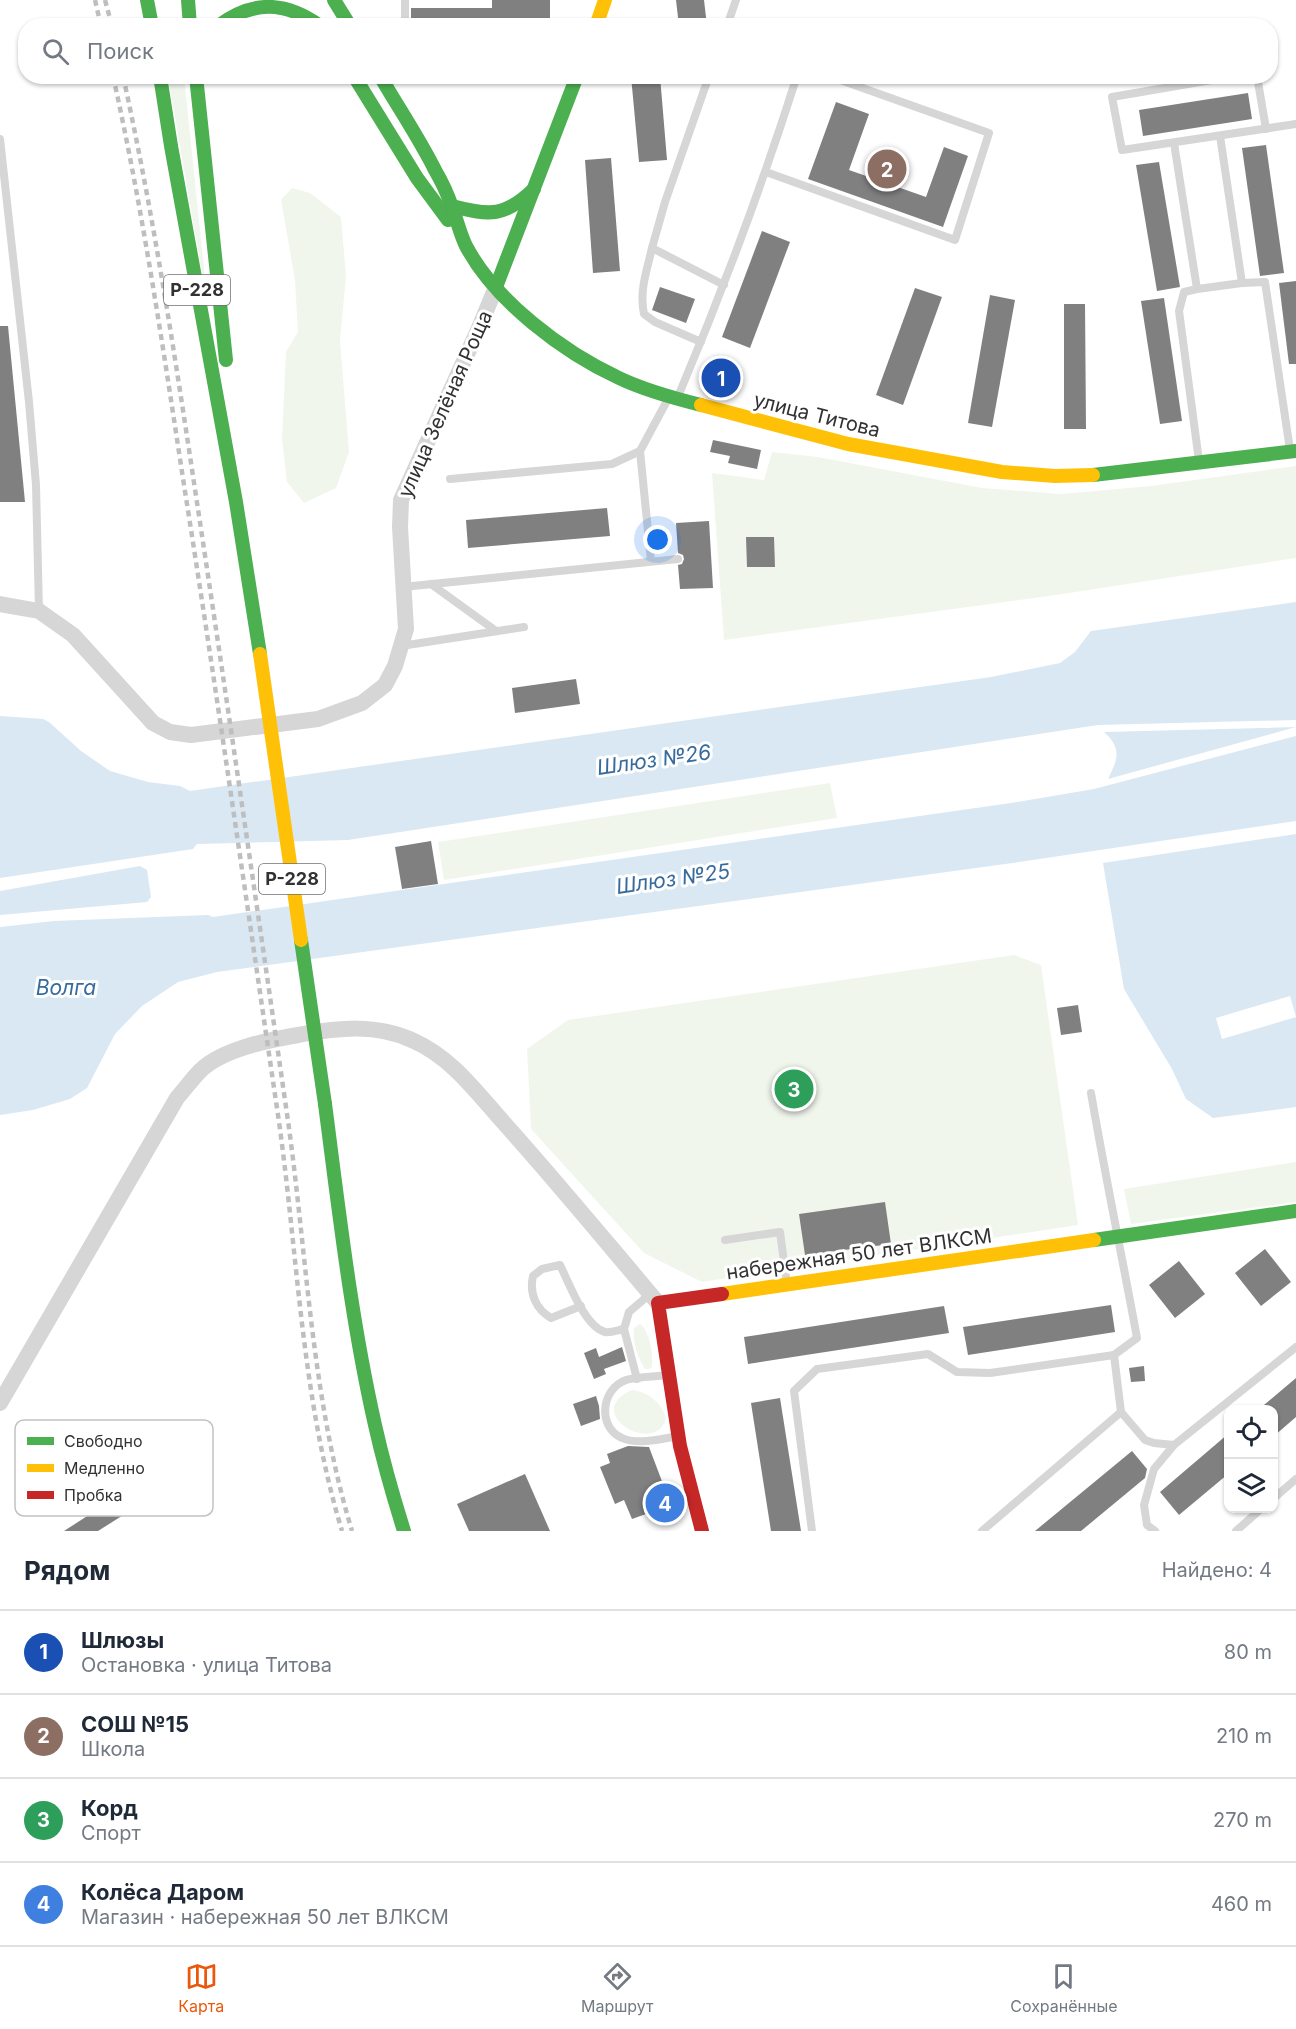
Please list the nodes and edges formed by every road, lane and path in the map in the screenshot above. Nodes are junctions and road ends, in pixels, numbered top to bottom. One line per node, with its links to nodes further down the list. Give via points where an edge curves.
1 (147, 0): 7 (main road)
2 (188, 0): 8 (main road)
3 (334, 0): 11 (main road)
4 (405, 0): 12 (lane)
5 (605, 0): 13 (main road)
6 (736, 0): 14 (lane)
7 (150, 18)
8 (189, 18)
9 (227, 18): 10 (main road, via 244,7 271,4 287,6)
10 (309, 18)
11 (345, 18)
12 (405, 18)
13 (599, 18)
14 (730, 18)
15 (161, 84): 45 (main road, Р-228)
16 (198, 84): 45 (main road, Р-228, via 222,317)
17 (359, 84): 33 (main road, via 417,178)
18 (385, 84): 32 (main road, улица Титова)
19 (574, 84): 31 (main road)
20 (706, 84): 34 (lane, via 664,202)
21 (794, 84): 30 (lane)
22 (851, 84): 30 (lane, via 989,133 955,240)
23 (1188, 84): 29 (lane, via 1112,97 1122,150)
24 (1258, 84): 26 (lane)
25 (1296, 124): 26 (lane)
26 (1266, 129): 27 (lane)
27 (1220, 136): 29 (lane); 35 (lane)
28 (0, 139): 51 (lane, via 36,485)
29 (1174, 143): 38 (lane)
30 (766, 172): 36 (lane)
31 (535, 188): 32 (main road, via 515,207 496,212); 37 (main road)
32 (452, 206): 33 (main road, улица Титова)
33 (466, 245): 37 (main road, улица Титова)
34 (652, 248): 36 (lane); 39 (lane, via 644,282 644,314)
35 (1242, 283): 38 (lane); 42 (lane, via 1265,282)
36 (724, 285): 39 (lane)
37 (496, 287): 40 (main road, улица Титова, via 528,319 567,349 621,379); 49 (street, улица Зелёная Роща, via 401,500)
38 (1197, 289): 43 (lane, via 1184,292 1179,311)
39 (701, 342): 40 (lane)
40 (673, 398): 41 (lane); 43 (main road, улица Титова, via 848,444 1002,472 1107,474)
41 (639, 450): 44 (lane, via 612,464); 47 (lane)
42 (1293, 451): 43 (main road, улица Титова)
43 (1199, 463)
44 (450, 479)
45 (236, 502): 74 (main road, Р-228, bridge, via 356,1325 377,1436)
46 (678, 559): 47 (lane)
47 (651, 561): 48 (lane)
48 (431, 584): 49 (lane); 53 (lane)
49 (403, 587): 54 (street, улица Зелёная Роща, via 406,629)
50 (0, 604): 51 (street, улица Зелёная Роща)
51 (39, 611): 54 (street, улица Зелёная Роща, via 73,635 153,723 170,732 191,735 318,719 362,703 385,685)
52 (524, 627): 53 (lane)
53 (496, 631): 54 (lane)
54 (401, 646)
55 (1091, 1093): 57 (lane)
56 (1296, 1211): 57 (main road, набережная 50 лет ВЛКСМ)
57 (1118, 1236): 59 (main road, набережная 50 лет ВЛКСМ); 64 (lane, via 1137,1338)
58 (725, 1240): 59 (lane, via 780,1232)
59 (787, 1284): 60 (main road, набережная 50 лет ВЛКСМ)
60 (654, 1299): 62 (lane, via 629,1312); 65 (main road); 67 (street, via 450,1063 415,1041 361,1028 273,1039 234,1051 202,1069 177,1098)
61 (581, 1306): 61 (lane, via 560,1265 532,1276 530,1288 540,1311 551,1317); 62 (lane, via 594,1327 606,1332)
62 (624, 1329): 66 (lane)
63 (1296, 1347): 70 (lane)
64 (1114, 1355): 68 (lane); 76 (lane, via 990,1373 957,1372 928,1354 817,1369 794,1391)
65 (669, 1375): 66 (lane); 69 (main road)
66 (636, 1379): 69 (lane, via 612,1389 605,1401 605,1417 612,1431 624,1439 652,1441)
67 (0, 1403)
68 (1121, 1412): 70 (lane, via 1145,1440); 77 (lane)
69 (678, 1436): 75 (main road)
70 (1174, 1445): 78 (lane, via 1154,1469 1144,1505 1147,1525)
71 (1296, 1479): 72 (lane)
72 (1278, 1495)
73 (1257, 1513): 79 (lane)
74 (404, 1531)
75 (702, 1531)
76 (812, 1531)
77 (982, 1531)
78 (1155, 1531)
79 (1236, 1531)

